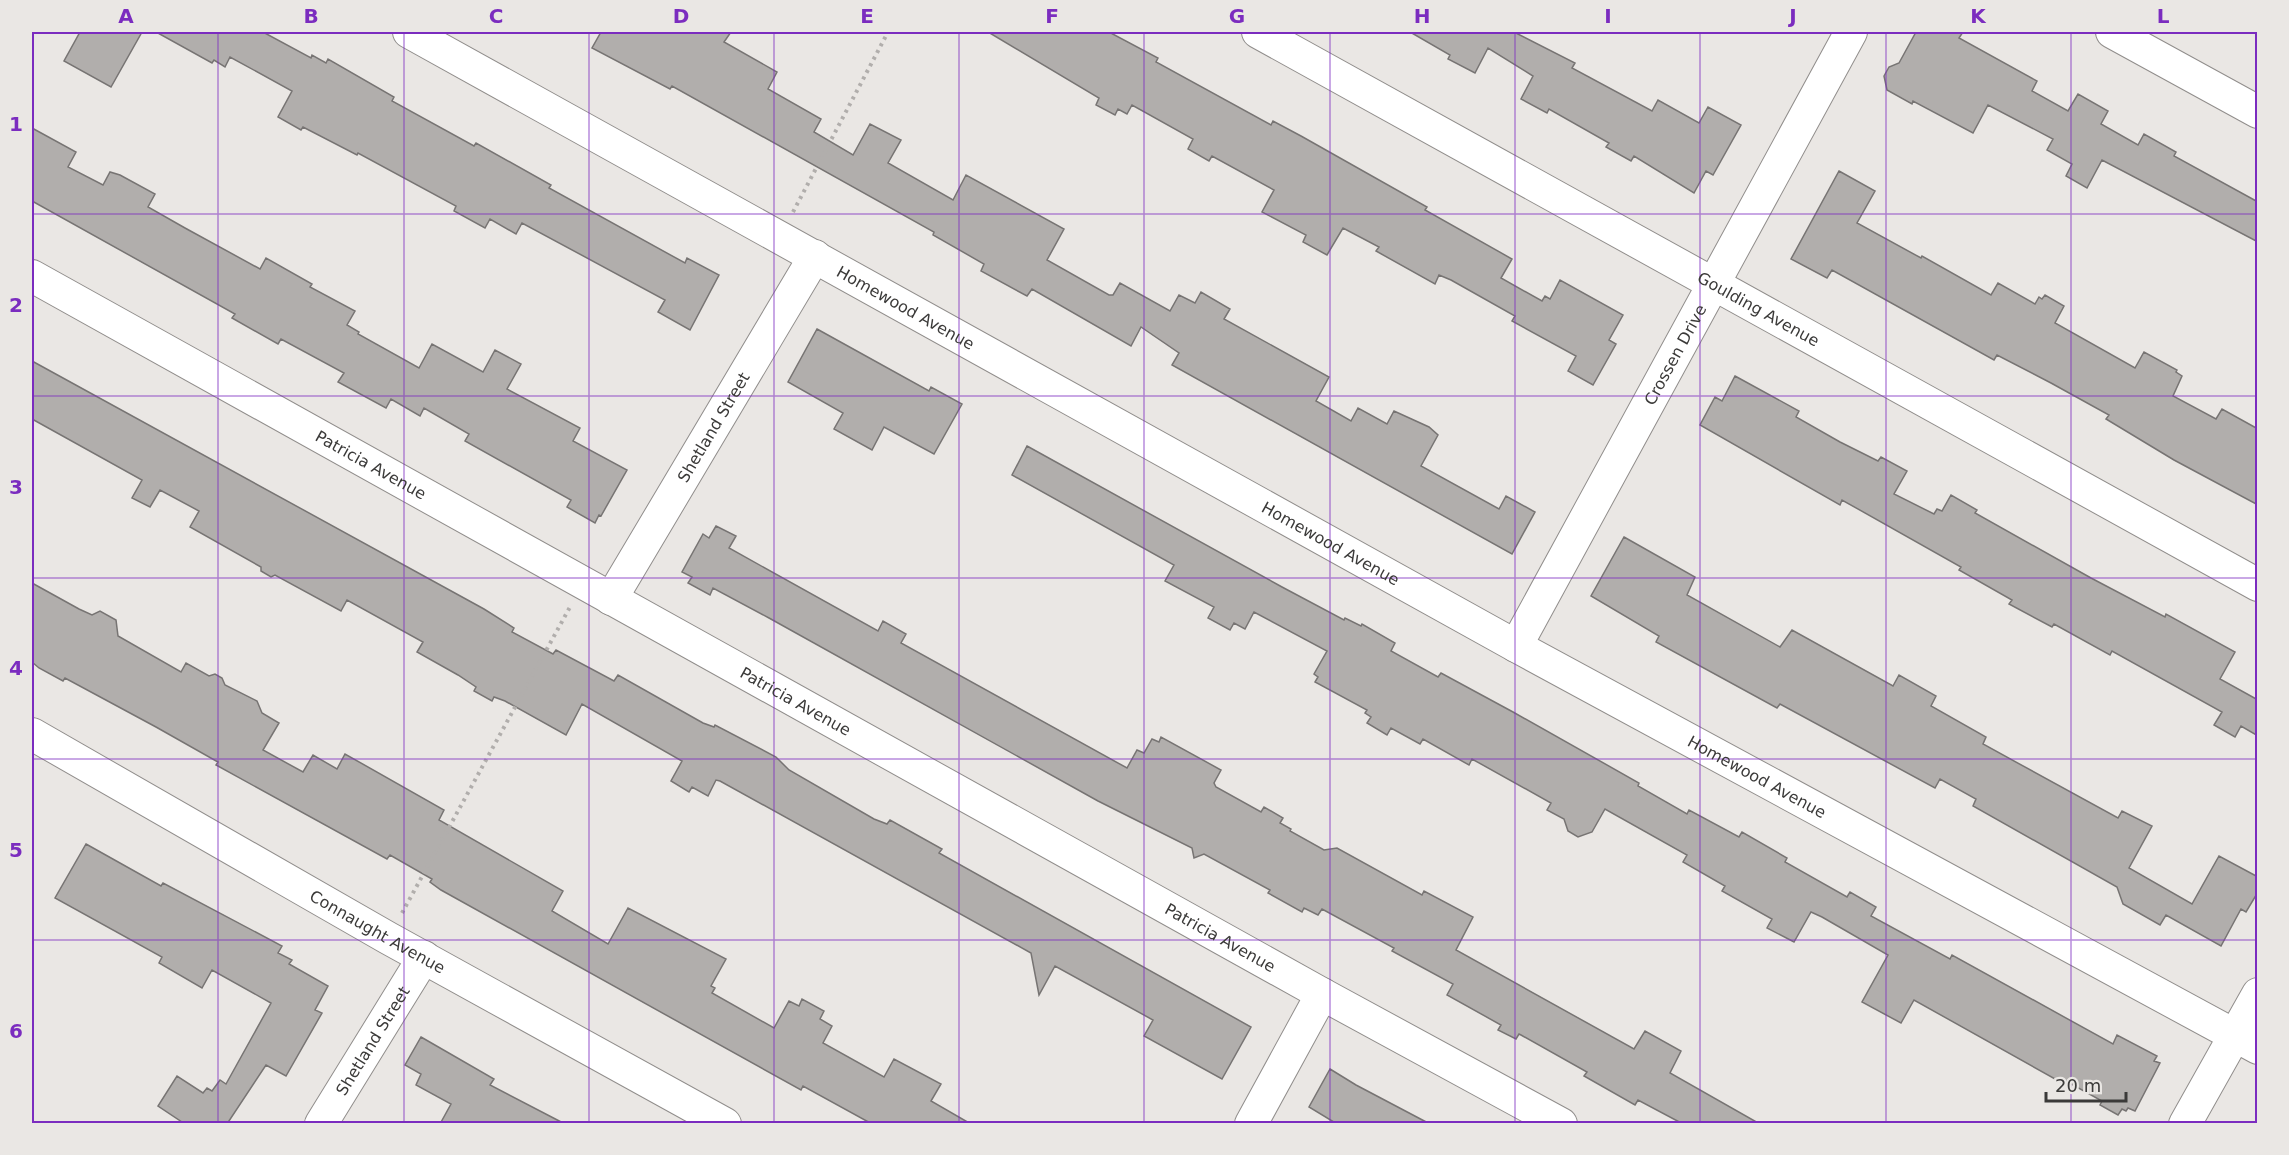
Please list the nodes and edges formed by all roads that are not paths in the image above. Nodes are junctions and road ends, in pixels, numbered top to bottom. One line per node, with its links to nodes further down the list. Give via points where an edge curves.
1 (409, 32): 6 (street, Homewood Avenue)
2 (1258, 32): 8 (street, Goulding Avenue)
3 (1851, 32): 8 (street, Crossen Drive)
4 (2112, 32): 5 (street)
5 (2258, 112)
6 (814, 256): 10 (street, Shetland Street); 11 (street, Homewood Avenue)
7 (32, 276): 10 (street, Patricia Avenue)
8 (1712, 284): 9 (street, Goulding Avenue); 11 (street, Crossen Drive)
9 (2258, 585)
10 (611, 599): 14 (street, Patricia Avenue)
11 (1516, 646): 16 (street, Homewood Avenue)
12 (32, 734): 13 (street, Connaught Avenue)
13 (424, 957): 17 (street, Shetland Street); 18 (street, Connaught Avenue)
14 (1322, 994): 19 (street); 20 (street, Patricia Avenue)
15 (2258, 994): 16 (street)
16 (2246, 1042): 21 (street)
17 (321, 1124)
18 (725, 1124)
19 (1251, 1124)
20 (1561, 1124)
21 (2185, 1124)

